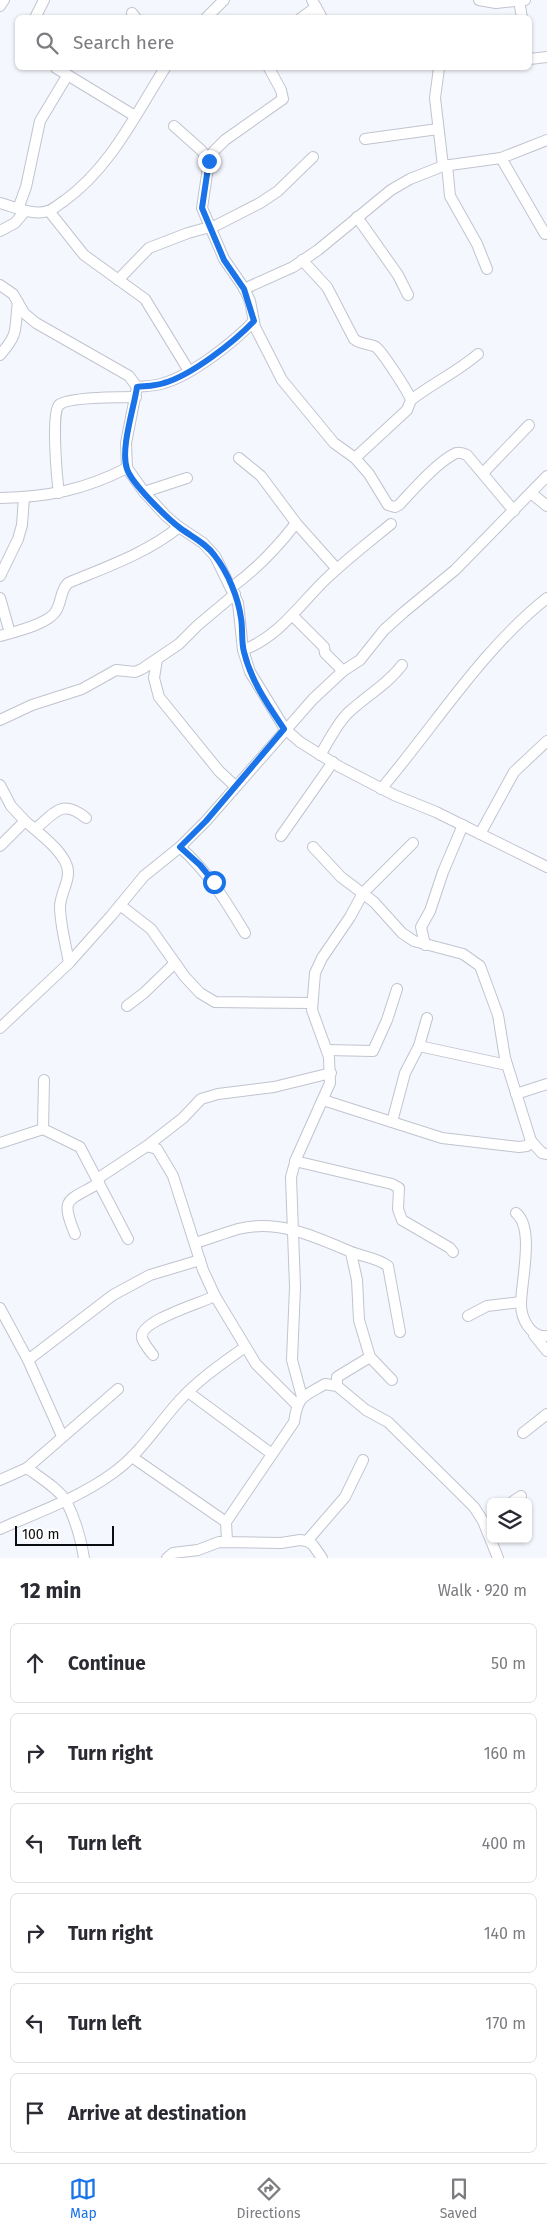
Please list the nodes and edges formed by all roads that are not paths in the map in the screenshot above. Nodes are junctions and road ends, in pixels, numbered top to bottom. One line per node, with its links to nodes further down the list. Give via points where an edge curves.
1 (4, 0): 7 (street)
2 (44, 0): 8 (street)
3 (224, 0): 9 (street)
4 (479, 0): 5 (street, via 496,3)
5 (521, 0): 12 (street)
6 (314, 4): 10 (street); 11 (street)
7 (0, 6)
8 (36, 15)
9 (209, 15)
10 (304, 15)
11 (320, 15)
12 (522, 15)
13 (547, 57): 14 (street)
14 (532, 59)
15 (59, 70): 19 (street)
16 (164, 70): 20 (street)
17 (270, 70): 27 (street, via 282,90 283,99 224,140)
18 (439, 70): 22 (street, via 435,98)
19 (67, 76): 20 (street); 30 (street, via 36,132)
20 (135, 116): 31 (street, via 98,170)
21 (174, 126): 27 (street)
22 (438, 129): 23 (street); 28 (street)
23 (365, 140)
24 (547, 140): 26 (street)
25 (313, 157): 33 (street, via 278,192)
26 (501, 158): 28 (street); 35 (street)
27 (209, 161): 33 (street, via 202,208)
28 (445, 165): 32 (street, via 410,178); 37 (street, via 450,196)
29 (0, 203): 30 (street)
30 (22, 210): 31 (street); 34 (street, via 15,224)
31 (49, 211): 38 (street, via 84,254)
32 (357, 217): 36 (street); 41 (street, via 398,275)
33 (209, 229): 38 (street, via 188,233 149,248); 40 (street, via 224,260)
34 (0, 231)
35 (546, 234)
36 (302, 260): 40 (street); 48 (street, via 327,287 354,339 374,346 382,353)
37 (487, 269)
38 (118, 280): 46 (street, via 145,299)
39 (0, 285): 42 (street)
40 (244, 289): 43 (street)
41 (408, 295)
42 (18, 302): 45 (street, via 16,330); 47 (street, via 24,313 36,323 129,376)
43 (254, 321): 46 (street, via 227,346); 51 (street, via 282,380 334,443)
44 (478, 354): 48 (street)
45 (0, 355)
46 (189, 371): 47 (street)
47 (136, 392): 52 (street, via 126,443); 57 (street, via 60,404 56,410 55,454)
48 (411, 400): 51 (street, via 407,410)
49 (529, 425): 53 (street)
50 (239, 458): 63 (street, via 262,476)
51 (355, 458): 53 (street, via 388,505 394,507 456,453 467,455)
52 (126, 468): 56 (street); 57 (street, via 101,482)
53 (482, 474): 62 (street)
54 (547, 476): 58 (street)
55 (187, 478): 56 (street)
56 (144, 492): 65 (street)
57 (59, 493): 59 (street)
58 (531, 494): 61 (street); 62 (street)
59 (24, 497): 60 (street); 67 (street, via 18,539)
60 (0, 498)
61 (547, 506)
62 (514, 511): 77 (street, via 455,570 384,630 360,660)
63 (296, 523): 66 (street); 68 (street, via 270,556)
64 (391, 524): 66 (street)
65 (179, 527): 68 (street, via 203,543 215,556); 72 (street, via 128,557 68,583 62,588 56,612 50,617)
66 (337, 569): 71 (street)
67 (0, 576)
68 (234, 591): 73 (street, via 241,620); 74 (street, via 179,644)
69 (0, 598): 72 (street)
70 (547, 598): 86 (street, via 468,679)
71 (292, 615): 73 (street, via 269,637); 77 (street, via 324,647 325,653)
72 (5, 635)
73 (243, 650): 80 (street, via 250,672)
74 (157, 659): 76 (street); 78 (street)
75 (402, 665): 82 (street, via 378,690 348,713)
76 (142, 669): 78 (street); 79 (street, via 135,672 116,670 82,689 32,705)
77 (342, 671): 80 (street)
78 (154, 678): 85 (street, via 158,697 165,707 219,771)
79 (0, 720)
80 (284, 729): 82 (street); 85 (street)
81 (547, 740): 91 (street, via 514,772)
82 (320, 755): 83 (street)
83 (333, 762): 86 (street); 92 (street)
84 (0, 785): 88 (street, via 11,806)
85 (236, 786): 95 (street)
86 (381, 789): 89 (street)
87 (86, 818): 90 (street, via 75,809 66,807 56,810)
88 (25, 821): 90 (street); 94 (street)
89 (463, 825): 91 (street); 100 (street)
90 (35, 829): 104 (street, via 66,861 69,872 61,892 60,908)
91 (480, 834): 97 (street)
92 (281, 836)
93 (413, 843): 98 (street)
94 (0, 846)
95 (180, 847): 99 (street, via 144,876); 101 (street, via 214,882)
96 (313, 847): 98 (street, via 341,877)
97 (547, 867)
98 (363, 893): 102 (street); 107 (street, via 315,973)
99 (120, 905): 104 (street); 105 (street, via 151,929)
100 (421, 927): 102 (street); 103 (street)
101 (245, 932)
102 (402, 933): 103 (street)
103 (425, 945): 113 (street, via 463,954 480,966 498,1016)
104 (69, 963): 110 (street)
105 (175, 963): 107 (street, via 200,994 215,1002); 108 (street)
106 (396, 989): 112 (street, via 373,1051)
107 (312, 1003): 112 (street)
108 (127, 1006)
109 (427, 1018): 111 (street)
110 (0, 1028)
111 (420, 1046): 113 (street); 119 (street, via 405,1073)
112 (327, 1050): 114 (street)
113 (507, 1065): 117 (street)
114 (331, 1073): 118 (street); 123 (street, via 274,1087 201,1099 184,1118)
115 (44, 1080): 120 (street)
116 (547, 1084): 117 (street)
117 (516, 1094): 121 (street)
118 (323, 1100): 119 (street); 125 (street)
119 (392, 1122): 121 (street, via 442,1138 492,1145 519,1147 527,1146)
120 (43, 1129): 122 (street); 126 (street, via 80,1147)
121 (531, 1141): 124 (street)
122 (0, 1143)
123 (147, 1146): 126 (street); 131 (street, via 157,1149 173,1176)
124 (547, 1154)
125 (295, 1161): 128 (street, via 291,1177); 132 (street, via 399,1188 398,1209 402,1220)
126 (98, 1181): 129 (street, via 66,1205); 130 (street)
127 (516, 1213): 136 (street, via 522,1218 525,1231 525,1276)
128 (293, 1230): 131 (street, via 267,1226 240,1229); 133 (street); 151 (street, via 292,1360)
129 (75, 1234)
130 (128, 1239)
131 (195, 1244): 134 (street)
132 (453, 1252)
133 (351, 1253): 139 (street, via 380,1260 388,1266); 145 (street, via 357,1280 359,1320)
134 (200, 1260): 135 (street); 146 (street, via 150,1275 113,1295)
135 (215, 1296): 142 (street); 144 (street, via 148,1326 142,1338)
136 (521, 1302): 138 (street, via 487,1306); 140 (street)
137 (0, 1308): 146 (street)
138 (468, 1316)
139 (400, 1332)
140 (534, 1335): 141 (street); 143 (street)
141 (547, 1336)
142 (245, 1347): 150 (street); 151 (street, via 256,1364)
143 (547, 1351)
144 (153, 1356)
145 (370, 1357): 147 (street); 148 (street, via 337,1378)
146 (28, 1360): 154 (street)
147 (392, 1380)
148 (337, 1386): 151 (street, via 325,1384); 161 (street, via 366,1410 388,1422)
149 (118, 1389): 154 (street)
150 (188, 1392): 155 (street); 156 (street)
151 (300, 1401): 155 (street, via 294,1422)
152 (547, 1414): 153 (street)
153 (523, 1433)
154 (62, 1436): 158 (street)
155 (272, 1454): 162 (street)
156 (132, 1457): 160 (street, via 114,1473); 162 (street)
157 (363, 1460): 165 (street, via 344,1497)
158 (26, 1468): 159 (street); 160 (street)
159 (0, 1480)
160 (65, 1500): 163 (street); 167 (street)
161 (487, 1521)
162 (226, 1522): 164 (street)
163 (0, 1529)
164 (228, 1541): 165 (street); 168 (street, via 173,1553)
165 (307, 1541): 169 (street)
166 (494, 1543): 170 (street)
167 (84, 1558)
168 (167, 1558)
169 (322, 1558)
170 (498, 1558)

